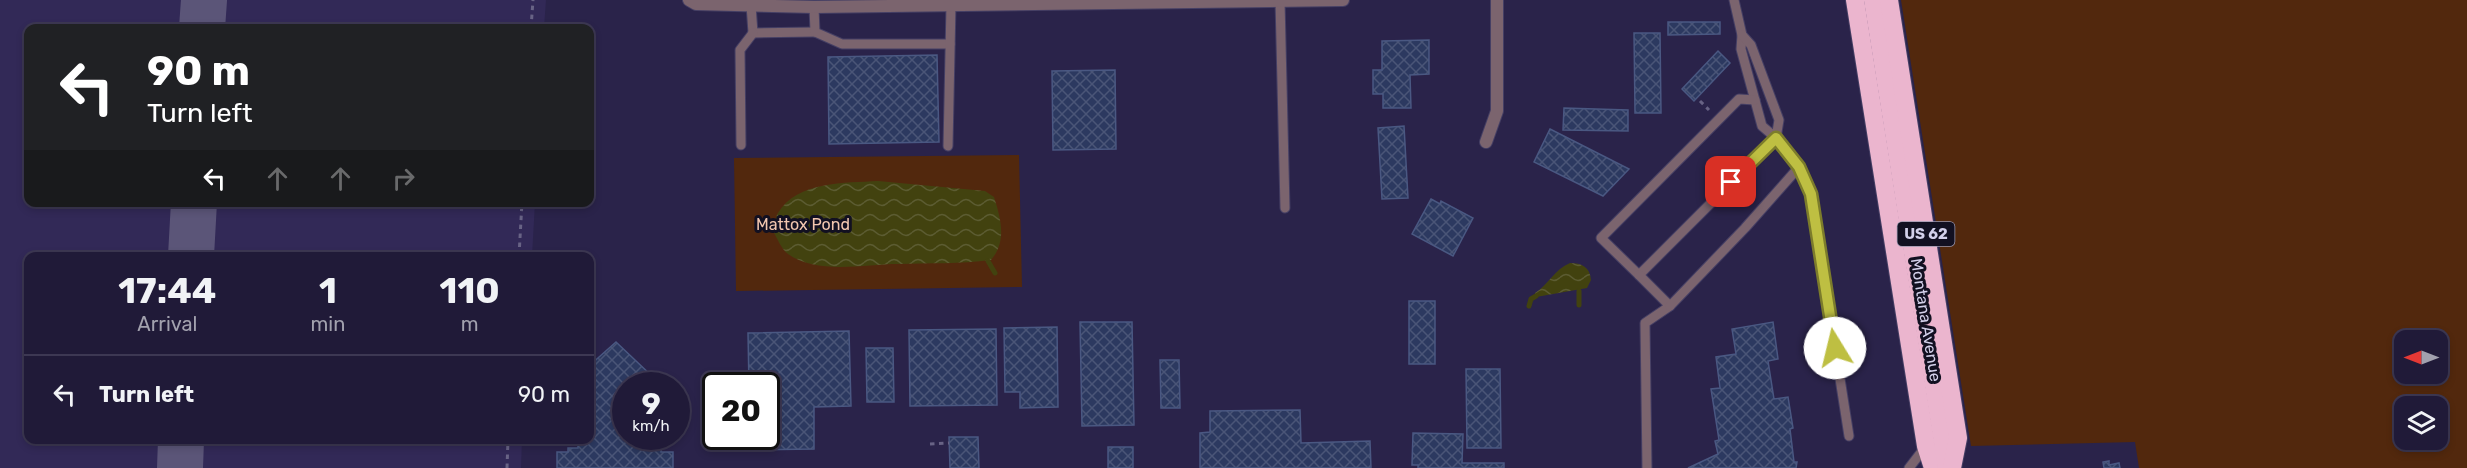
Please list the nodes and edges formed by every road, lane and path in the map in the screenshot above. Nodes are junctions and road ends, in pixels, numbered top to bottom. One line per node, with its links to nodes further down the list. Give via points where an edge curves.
1 (533, 0): 14 (path)
2 (689, 0): 12 (street, via 696,4)
3 (1293, 0): 4 (street); 10 (street)
4 (1343, 0)
5 (1497, 0): 21 (street, via 1497,111)
6 (1734, 0): 17 (lane)
7 (1855, 0): 34 (highway, Montana Avenue / US 62)
8 (1873, 0): 39 (highway)
9 (1889, 0): 40 (highway, Montana Avenue / US 62, via 1958,438)
10 (1280, 1): 11 (street); 26 (lane)
11 (951, 2): 13 (street); 18 (lane)
12 (751, 5): 13 (street); 16 (lane)
13 (814, 7): 15 (lane)
14 (531, 24)
15 (815, 32): 16 (lane); 18 (lane, via 842,44)
16 (753, 33): 22 (lane, via 740,50)
17 (1742, 35): 19 (lane, via 1741,50); 20 (lane, via 1751,45 1779,120)
18 (950, 44): 23 (lane)
19 (1755, 100): 20 (lane, via 1762,126); 28 (lane, via 1739,99 1601,238)
20 (1776, 138): 24 (lane); 28 (lane)
21 (1486, 142)
22 (741, 145)
23 (948, 146)
24 (1799, 167): 29 (lane); 30 (lane, via 1811,194)
25 (522, 207): 27 (path)
26 (1285, 208)
27 (519, 252)
28 (1639, 275): 29 (lane)
29 (1670, 306): 36 (lane, via 1646,323)
30 (1849, 436)
31 (949, 443): 33 (path)
32 (508, 444): 35 (path)
33 (930, 444)
34 (1926, 446): 37 (lane); 38 (highway, Montana Avenue / US 62)
35 (507, 468)
36 (1647, 468)
37 (1909, 468)
38 (1933, 468)
39 (1947, 468)
40 (1952, 468)

